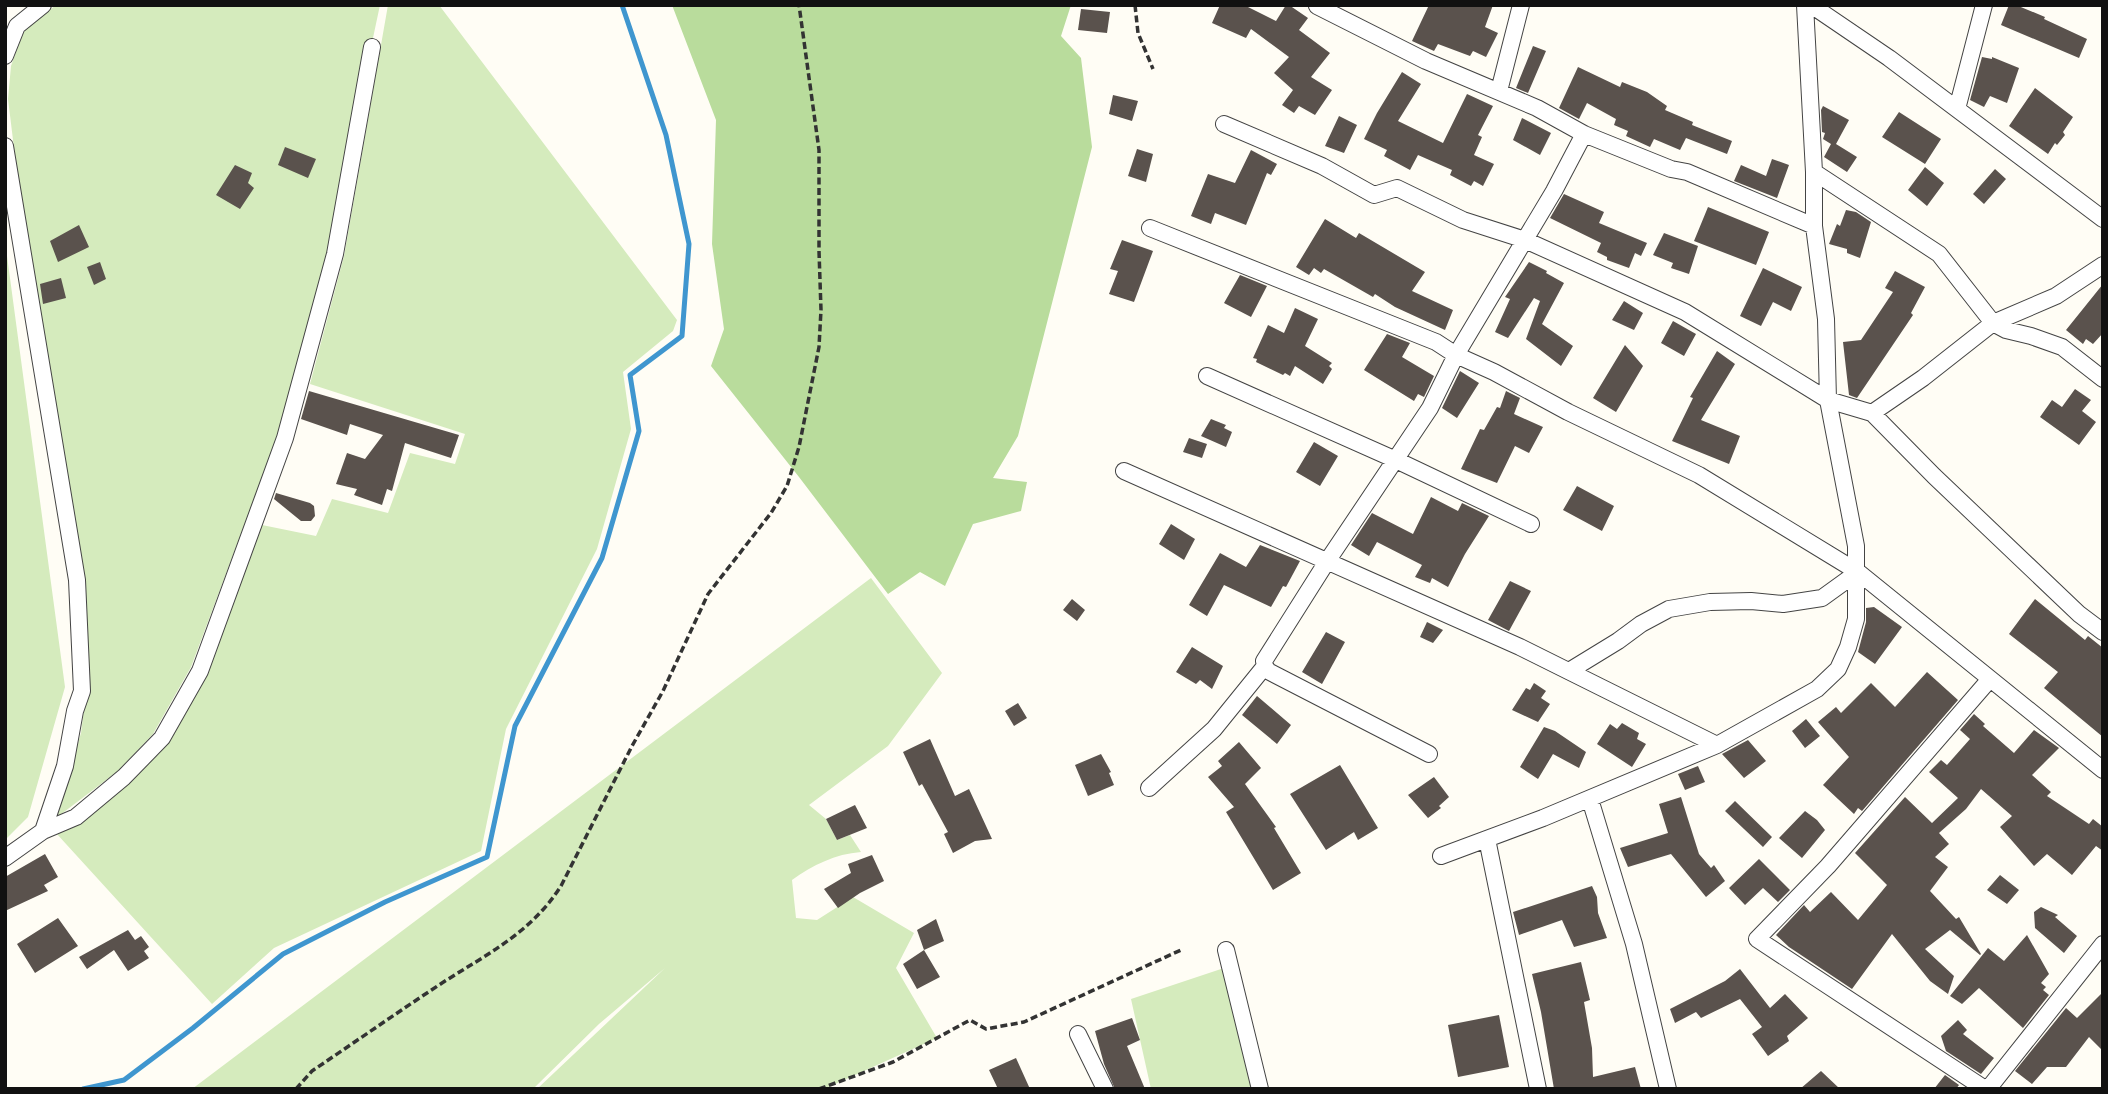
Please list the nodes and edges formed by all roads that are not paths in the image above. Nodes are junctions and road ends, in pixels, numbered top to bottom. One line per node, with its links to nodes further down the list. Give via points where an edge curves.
1 (43, 5): 8 (street, via 17,26)
2 (1521, 5): 9 (street)
3 (1805, 5): 14 (street)
4 (1811, 5): 10 (street)
5 (1984, 5): 10 (street)
6 (1317, 6): 9 (street, via 1426,61)
7 (372, 47): 42 (street, via 335,254 285,438 200,671 162,738 124,777 76,817)
8 (5, 56)
9 (1499, 91): 12 (street)
10 (1957, 109): 15 (street)
11 (1224, 124): 18 (street, via 1322,166 1374,195 1397,188 1463,220)
12 (1584, 134): 16 (street); 18 (street)
13 (5, 146): 19 (street)
14 (1814, 172): 16 (street); 22 (street, via 1939,254)
15 (2103, 219)
16 (1814, 226): 26 (street, via 1826,319)
17 (1150, 228): 23 (street, via 1436,342)
18 (1525, 240): 23 (street); 26 (street, via 1685,312)
19 (21, 243): 20 (street); 42 (street, via 77,580 82,691 65,766)
20 (5, 249)
21 (2103, 265): 22 (street, via 2056,296)
22 (1993, 323): 25 (street, via 2063,347); 27 (street)
23 (1456, 355): 28 (street, via 1430,408); 32 (street, via 1699,475)
24 (1207, 376): 28 (street)
25 (2103, 380)
26 (1828, 400): 27 (street); 32 (street)
27 (1872, 413): 33 (street, via 2069,605)
28 (1396, 460): 30 (street); 31 (street)
29 (1124, 471): 31 (street)
30 (1531, 524)
31 (1326, 563): 34 (street); 35 (street)
32 (1857, 572): 35 (street, via 1822,598 1783,604 1710,602 1670,609); 36 (street); 37 (street, via 1856,619 1838,669 1809,694)
33 (2103, 632)
34 (1265, 666): 38 (street); 40 (street, via 1214,729)
35 (1569, 671): 37 (street)
36 (1990, 679): 39 (street); 53 (street, via 1828,866 1757,939)
37 (1717, 745): 41 (street)
38 (1429, 754)
39 (2103, 770)
40 (1149, 788)
41 (1590, 799): 43 (street); 52 (street, via 1634,944)
42 (43, 831): 45 (street)
43 (1487, 839): 44 (street); 51 (street)
44 (1441, 856)
45 (5, 858)
46 (2103, 944): 53 (street)
47 (1226, 950): 50 (street)
48 (1078, 1034): 49 (street)
49 (1105, 1089)
50 (1260, 1089)
51 (1538, 1089)
52 (1668, 1089)
53 (1986, 1089)

